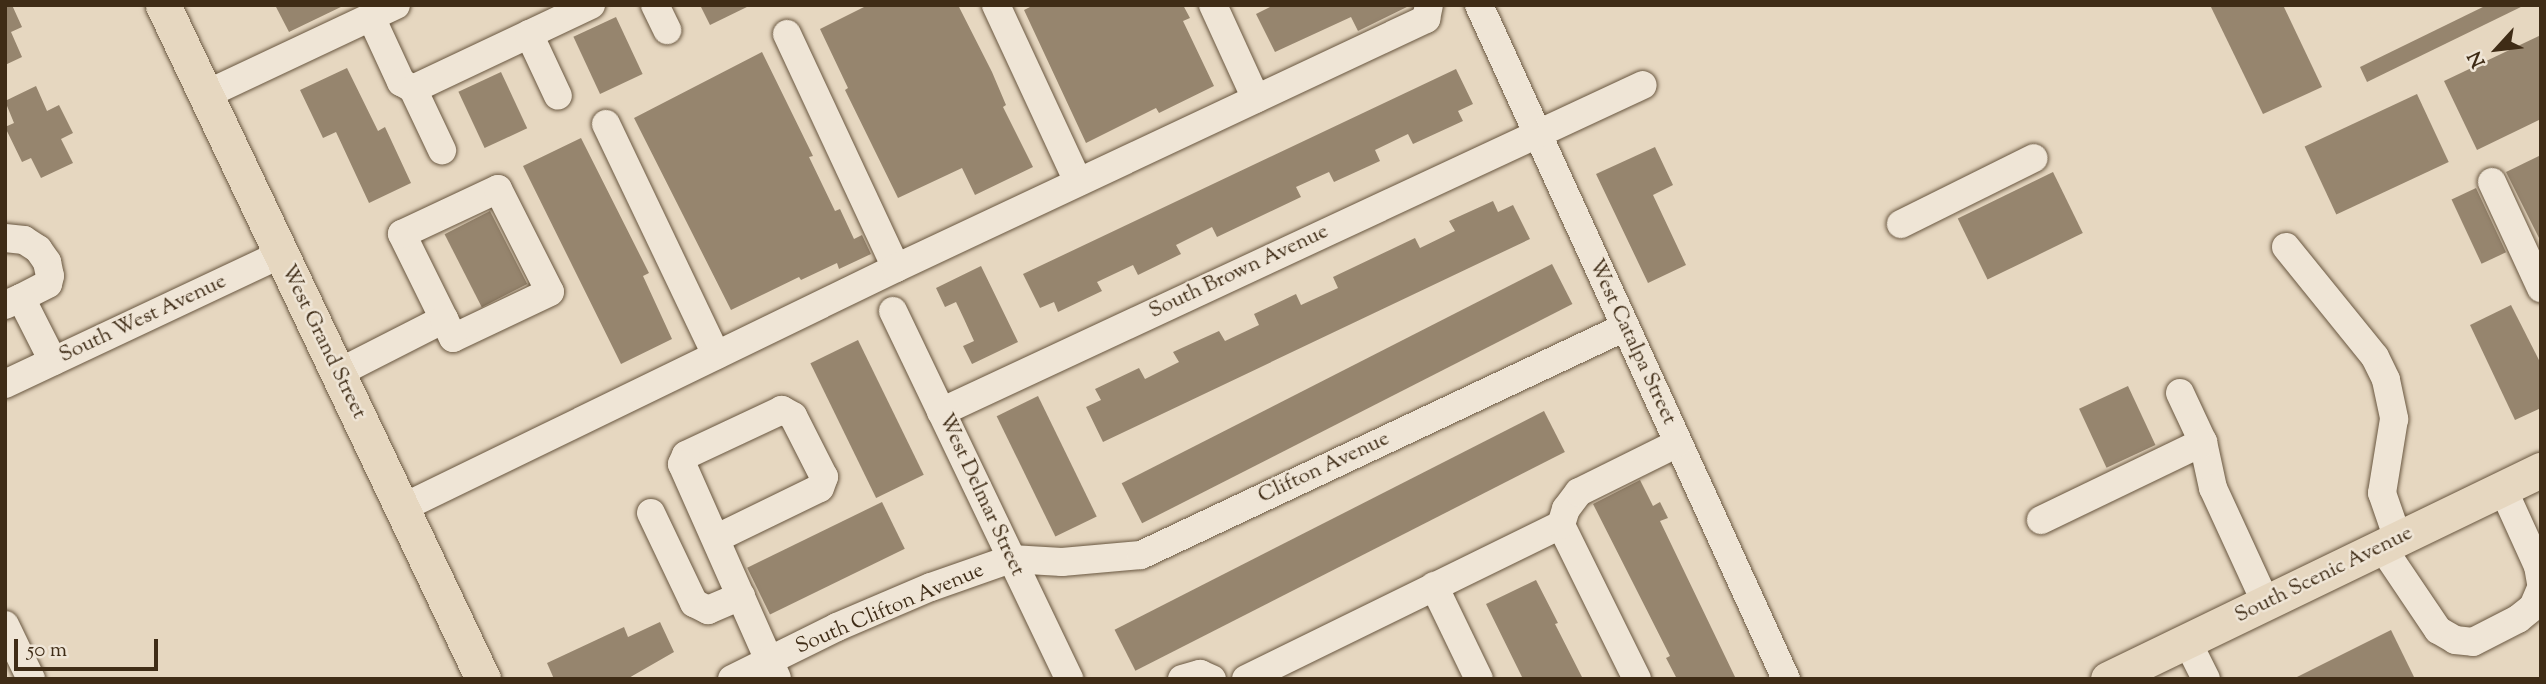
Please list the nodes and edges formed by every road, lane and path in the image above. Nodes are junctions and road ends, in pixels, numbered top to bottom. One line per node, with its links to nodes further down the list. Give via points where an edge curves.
1 (163, 5): 12 (main road, West Grand Street)
2 (591, 5): 8 (street)
3 (996, 5): 19 (street)
4 (1213, 5): 14 (street)
5 (1429, 5): 14 (street, via 1426,19)
6 (1479, 5): 16 (street, West Catalpa Street)
7 (379, 11): 11 (street, via 401,82); 12 (street)
8 (529, 34): 11 (street); 13 (street)
9 (787, 34): 25 (street)
10 (1643, 85): 16 (street, South Brown Avenue)
11 (413, 89): 17 (street)
12 (205, 95): 24 (main road, West Grand Street)
13 (558, 96)
14 (1256, 99): 19 (street)
15 (606, 124): 31 (street)
16 (1537, 133): 30 (street, West Catalpa Street); 36 (street, South Brown Avenue)
17 (442, 150)
18 (2035, 158): 21 (street)
19 (1079, 182): 25 (street)
20 (2492, 182): 26 (street)
21 (1901, 224)
22 (5, 238): 27 (street, via 24,240 38,249 50,276 48,284)
23 (2286, 247): 46 (street, via 2375,357 2386,380 2394,419 2382,492)
24 (281, 254): 32 (street, South West Avenue); 33 (main road, West Grand Street)
25 (896, 268): 31 (street)
26 (2541, 288)
27 (13, 302): 32 (street)
28 (893, 311): 36 (street, West Delmar Street)
29 (444, 319): 29 (street, via 402,234 498,189 550,292 453,338); 33 (street)
30 (1625, 327): 38 (street, West Catalpa Street); 47 (street, Clifton Avenue, via 1141,555 1062,562)
31 (716, 355): 41 (street)
32 (53, 361): 34 (street, South West Avenue)
33 (338, 373): 41 (main road, West Grand Street)
34 (5, 384)
35 (2180, 394): 37 (street)
36 (941, 412): 47 (street, West Delmar Street)
37 (2203, 442): 43 (street); 51 (street, via 2213,488)
38 (1678, 443): 44 (street, via 1579,492); 64 (street, West Catalpa Street)
39 (2541, 470): 40 (main road, South Scenic Avenue)
40 (2503, 489): 46 (main road, South Scenic Avenue); 48 (street, via 2538,566)
41 (402, 508): 56 (main road, West Grand Street)
42 (651, 513): 50 (street, via 694,603 708,610)
43 (2041, 520)
44 (1561, 525): 49 (street); 63 (street)
45 (717, 538): 45 (street, via 682,464 686,455 782,410 793,416 824,477 820,488); 50 (street)
46 (2390, 543): 48 (street, via 2438,630 2455,640 2473,642 2518,619 2533,607); 51 (main road, South Scenic Avenue)
47 (1011, 559): 54 (street, South Clifton Avenue, via 837,627); 58 (street, West Delmar Street)
48 (2541, 585)
49 (1434, 586): 61 (street); 62 (street)
50 (741, 596): 54 (street)
51 (2266, 603): 53 (main road, South Scenic Avenue)
52 (5, 625): 55 (street)
53 (2188, 640): 65 (main road, South Scenic Avenue); 66 (street)
54 (773, 670): 57 (street, South Clifton Avenue)
55 (31, 679)
56 (483, 679)
57 (732, 679)
58 (1069, 679)
59 (1182, 679): 60 (street, via 1200,674)
60 (1212, 679)
61 (1246, 679)
62 (1479, 679)
63 (1637, 679)
64 (1786, 679)
65 (2108, 679)
66 (2206, 679)

